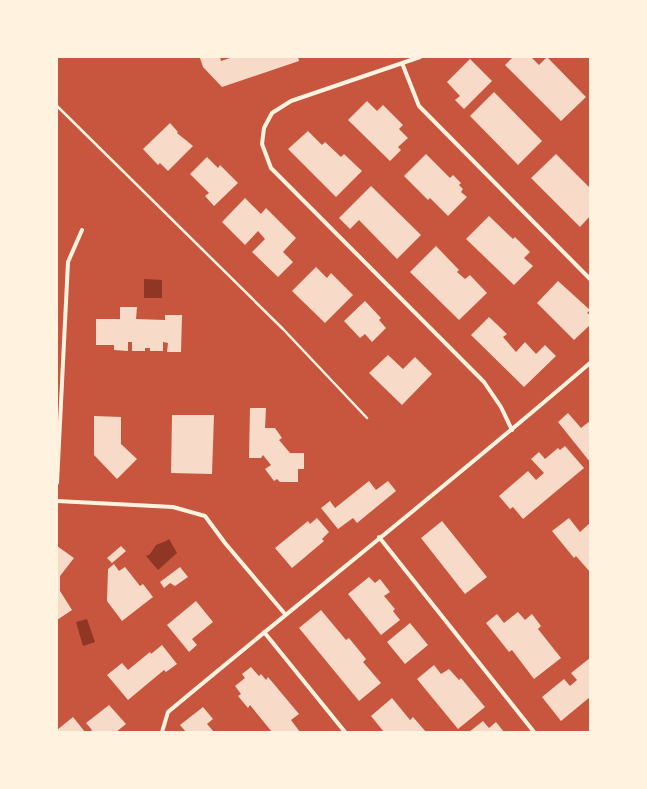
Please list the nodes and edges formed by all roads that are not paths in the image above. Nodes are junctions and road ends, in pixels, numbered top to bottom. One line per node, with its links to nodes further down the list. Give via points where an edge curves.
1 (420, 57): 2 (street)
2 (402, 63): 4 (street, via 419,106); 6 (street, via 291,101 272,113 264,128 262,144 271,168 484,382 501,407)
3 (82, 230): 7 (street, via 68,262)
4 (590, 279)
5 (590, 363): 6 (street)
6 (512, 430): 9 (street)
7 (57, 483)
8 (57, 501): 10 (street, via 173,507 205,516)
9 (379, 537): 10 (street); 14 (street)
10 (285, 614): 11 (street)
11 (264, 632): 12 (street, via 168,712); 13 (street)
12 (162, 732)
13 (345, 732)
14 (534, 732)

